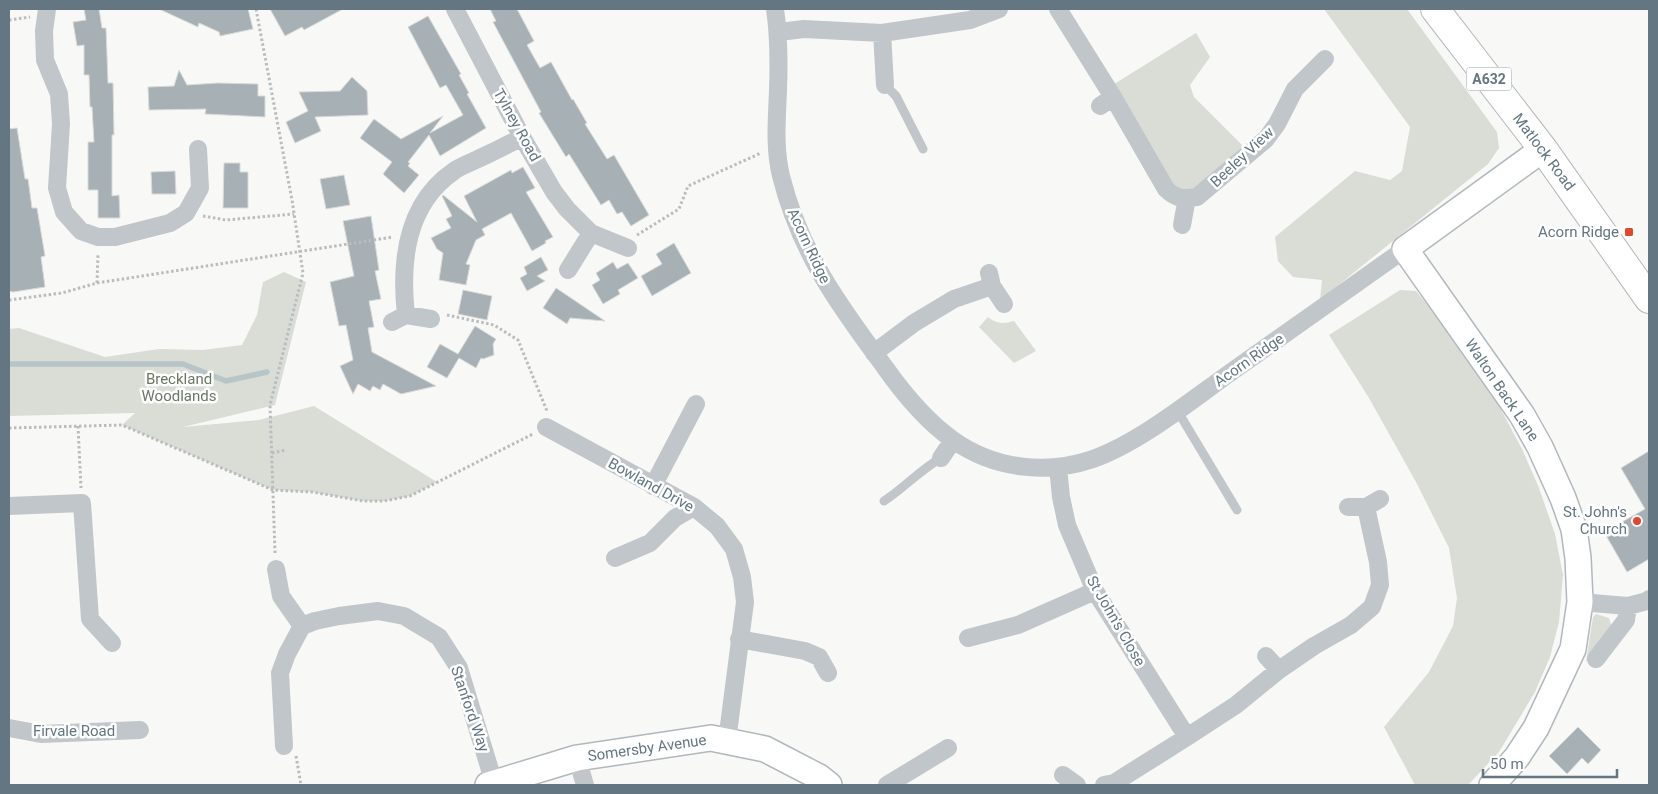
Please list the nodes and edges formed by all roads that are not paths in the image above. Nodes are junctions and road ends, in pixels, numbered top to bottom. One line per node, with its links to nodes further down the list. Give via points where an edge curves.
1 (48, 9): 12 (street, via 44,31 45,60 59,94 61,124 57,188 64,212 81,231 98,237 116,237 170,223 186,212 200,188)
2 (456, 9): 11 (street, Tylney Road)
3 (775, 9): 7 (street, Acorn Ridge)
4 (999, 9): 8 (street, via 970,20)
5 (1058, 9): 15 (street, via 1107,102 1166,189 1174,197)
6 (1435, 9): 14 (main road, Matlock Road / A632)
7 (779, 32): 8 (street, via 804,29); 24 (street, Acorn Ridge, via 776,146 793,218 825,283)
8 (882, 33): 10 (street)
9 (1325, 59): 15 (street, Beeley View, via 1295,89 1266,138 1211,187 1197,197)
10 (885, 85): 13 (lane, via 896,96)
11 (522, 137): 17 (street, Tylney Road, via 554,192); 23 (street, via 455,171 422,202 411,227 399,318)
12 (198, 149)
13 (923, 149)
14 (1543, 149): 19 (street, Acorn Ridge); 21 (main road, Matlock Road / A632)
15 (1187, 198): 16 (street)
16 (1182, 225)
17 (591, 233): 18 (street, Tylney Road); 20 (street)
18 (628, 248)
19 (1405, 249): 26 (street, Acorn Ridge); 41 (street, Walton Back Lane, via 1522,415 1540,447 1574,529)
20 (568, 270)
21 (1647, 290)
22 (1004, 304): 24 (street, via 990,279 914,323)
23 (431, 319)
24 (874, 353): 28 (street, Acorn Ridge, via 920,410)
25 (696, 404): 31 (street)
26 (1177, 410): 30 (street, Acorn Ridge, via 1094,459); 36 (lane)
27 (546, 427): 31 (street, Bowland Drive)
28 (953, 440): 29 (street); 30 (street, Acorn Ridge, via 998,463 1029,468)
29 (941, 458): 32 (lane)
30 (1058, 467): 39 (street, St John's Close, via 1067,525)
31 (653, 486): 34 (street, Bowland Drive)
32 (884, 501)
33 (9, 506): 46 (street, via 82,503 90,618)
34 (694, 506): 37 (street, via 675,518 650,543); 45 (street, Bowland Drive, via 717,526 734,548 745,602)
35 (1348, 507): 49 (street, via 1373,503 1380,585 1372,607 1351,625)
36 (1237, 510)
37 (614, 558)
38 (276, 568): 43 (street, via 281,596)
39 (1096, 591): 44 (street, via 1018,625); 53 (street, St John's Close)
40 (1649, 599): 42 (street)
41 (1580, 602): 42 (street); 63 (street, Walton Back Lane, via 1573,649 1536,728 1517,757)
42 (1628, 606): 48 (street, via 1626,620)
43 (302, 626): 55 (street, via 280,674); 58 (street, Stanford Way, via 339,616 378,611 404,616 439,637 459,668)
44 (968, 638)
45 (739, 639): 50 (street, via 805,651 819,658); 54 (street, Bowland Drive)
46 (112, 643)
47 (1266, 656): 49 (street)
48 (1596, 659)
49 (1280, 670): 53 (street, via 1236,706)
50 (828, 673)
51 (9, 728): 52 (street, Firvale Road, via 41,734)
52 (140, 730)
53 (1187, 737): 62 (street, via 1114,783)
54 (727, 741): 57 (street, Somersby Avenue, via 711,738); 60 (street, Somersby Avenue, via 765,749)
55 (284, 746)
56 (948, 748): 61 (street)
57 (576, 758): 58 (street, Somersby Avenue); 59 (street)
58 (491, 784)
59 (585, 785)
60 (829, 785)
61 (887, 785)
62 (1104, 785)
63 (1492, 785)

